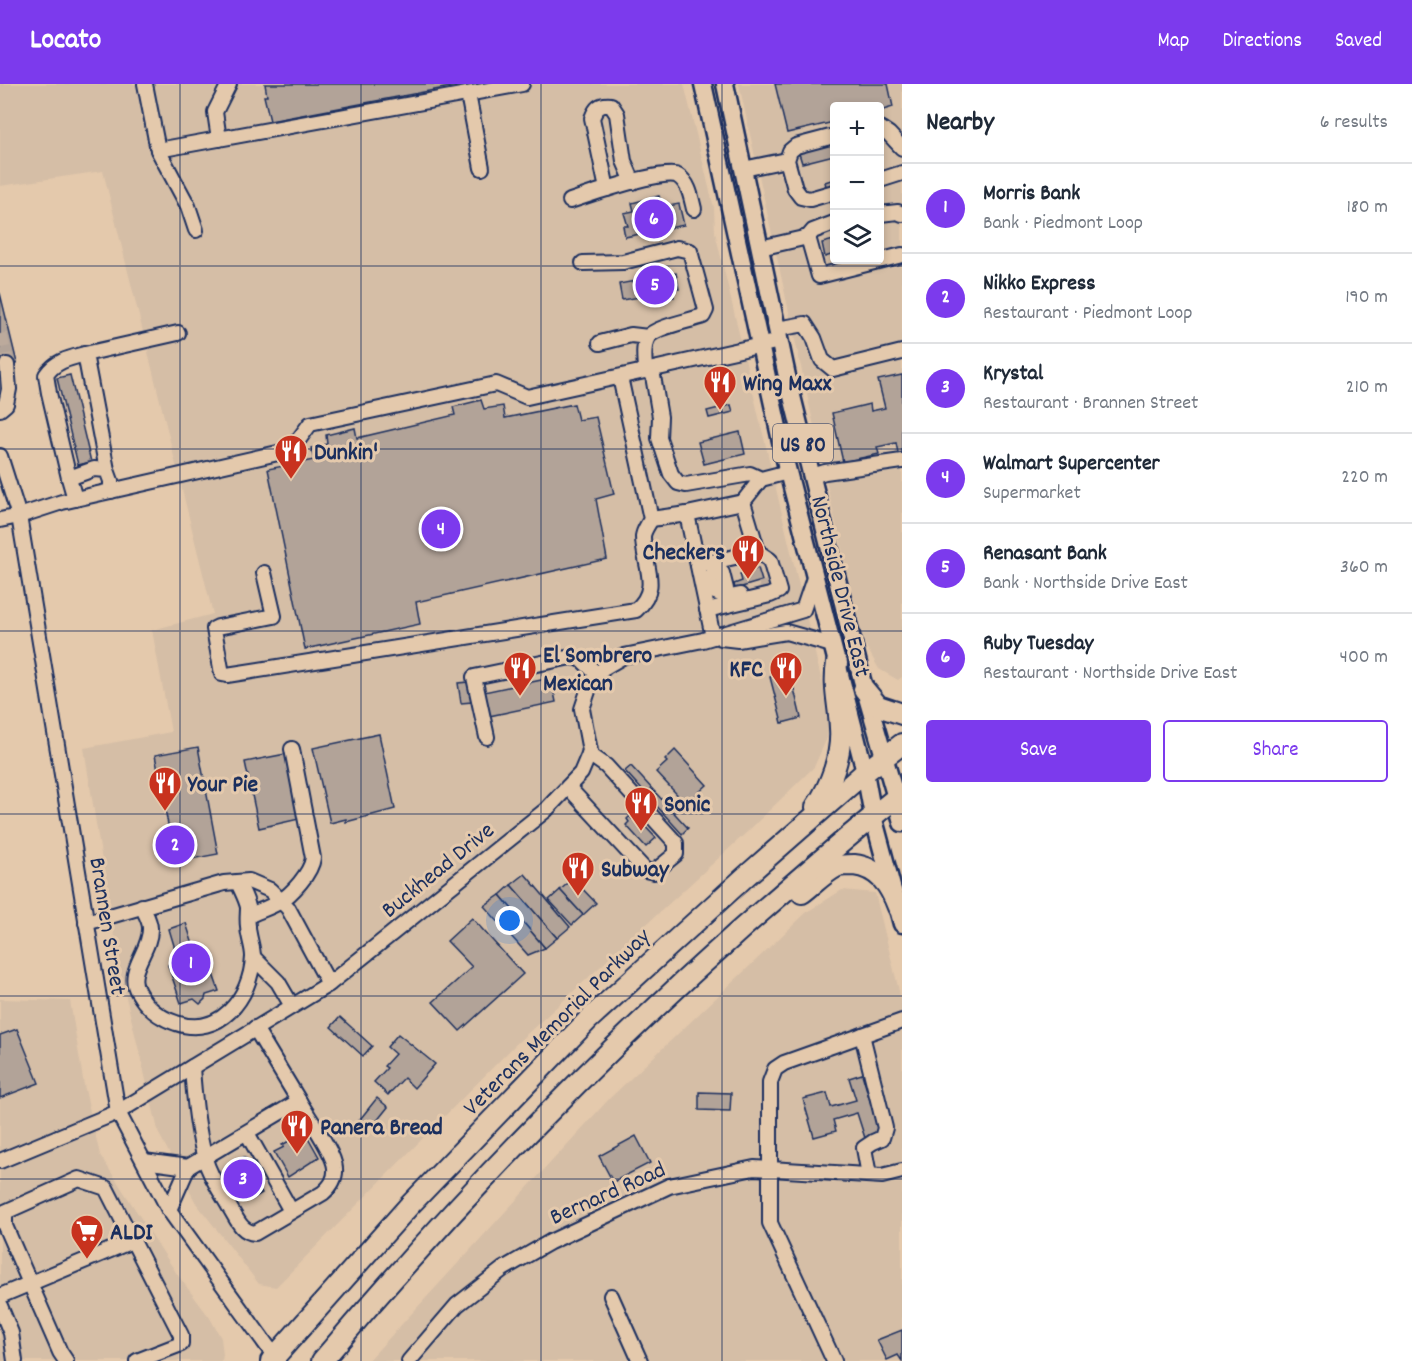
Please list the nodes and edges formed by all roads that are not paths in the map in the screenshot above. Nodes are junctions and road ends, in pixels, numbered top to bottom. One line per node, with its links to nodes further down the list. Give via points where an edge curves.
1 (145, 84): 11 (street)
2 (230, 84): 9 (street, via 215,112)
3 (522, 84): 6 (street)
4 (703, 84): 34 (main road, Northside Drive East / US 80)
5 (725, 84): 14 (main road, Northside Drive East / US 80)
6 (468, 94): 9 (street); 13 (street)
7 (884, 131): 10 (street)
8 (830, 137): 12 (street, via 796,146)
9 (219, 139): 11 (street)
10 (902, 148)
11 (158, 150): 25 (street, via 188,206)
12 (787, 160): 14 (street); 19 (street, via 795,189 801,196 810,199)
13 (482, 168)
14 (743, 169): 27 (main road, Northside Drive East / US 80)
15 (902, 173): 16 (street)
16 (884, 178)
17 (633, 182): 18 (street); 18 (street, via 624,161 617,114 611,105 603,104 596,108 592,118); 21 (street, via 674,174 689,190)
18 (607, 189): 20 (street)
19 (830, 193)
20 (570, 201)
21 (694, 209)
22 (884, 213): 23 (street)
23 (902, 214)
24 (830, 225): 26 (street)
25 (196, 230)
26 (808, 237): 27 (street); 28 (street, via 819,276)
27 (760, 248): 31 (main road, Northside Drive East / US 80)
28 (902, 255)
29 (583, 263): 32 (street, via 622,262 677,248 690,251 706,310 703,316)
30 (178, 333): 36 (street)
31 (778, 335): 34 (street); 35 (street, via 805,324 822,360 833,369); 47 (main road, Northside Drive East / US 80)
32 (648, 337): 33 (street, via 631,335); 38 (street, via 644,351)
33 (600, 343)
34 (760, 346): 38 (street); 46 (main road, Northside Drive East / US 80)
35 (902, 352)
36 (85, 354): 45 (street); 48 (street, via 64,360 46,375)
37 (7, 365): 40 (street, via 9,389 6,404)
38 (649, 370): 39 (street); 41 (street, via 660,417)
39 (620, 377): 42 (street); 50 (street, via 527,397 496,384 319,422 310,424 291,450)
40 (0, 409)
41 (659, 438): 42 (street); 49 (street, via 678,483 750,474)
42 (635, 445): 55 (street)
43 (0, 456): 54 (street, Brannen Street)
44 (902, 461): 47 (street)
45 (106, 470): 48 (street, via 94,469); 50 (street)
46 (788, 472): 49 (street); 60 (main road, Northside Drive East / US 80)
47 (812, 476): 66 (main road, Northside Drive East / US 80)
48 (69, 478): 51 (street)
49 (760, 479): 52 (street)
50 (111, 490): 51 (street)
51 (75, 499): 54 (street)
52 (743, 502): 53 (street); 57 (street)
53 (687, 514): 55 (street); 58 (street)
54 (19, 516): 56 (street); 84 (street, Brannen Street)
55 (651, 519): 59 (street, via 643,534 650,585 644,602 636,610 222,674 214,630 274,616)
56 (0, 520)
57 (754, 553): 58 (street); 61 (street, via 770,560); 61 (street, via 742,563 716,568 712,575 715,592 730,597)
58 (698, 565): 62 (street)
59 (264, 573)
60 (815, 575): 63 (street, via 803,610); 64 (main road, Northside Drive East / US 80)
61 (768, 587): 62 (street, via 779,591)
62 (707, 610): 63 (street)
63 (713, 637): 64 (street, via 738,640 786,632); 65 (street, via 624,656)
64 (834, 654): 73 (main road, Northside Drive East / US 80); 77 (highway, via 841,731 827,790)
65 (598, 675): 68 (street, via 581,659 571,657 474,677); 71 (street, via 591,682 582,709)
66 (864, 689): 67 (highway, via 878,706); 72 (main road, Northside Drive East / US 80)
67 (902, 714)
68 (486, 737)
69 (902, 744): 72 (highway, Veterans Memorial Parkway)
70 (292, 749): 80 (street, via 313,858 305,876)
71 (589, 754): 74 (street, Buckhead Drive, via 581,773); 74 (street, via 606,766 676,843 676,854 654,872 645,870)
72 (883, 758): 73 (highway, Veterans Memorial Parkway); 75 (main road, Northside Drive East / US 80)
73 (865, 772): 76 (main road, Northside Drive East / US 80); 77 (highway, Veterans Memorial Parkway)
74 (568, 788): 86 (street, Buckhead Drive, via 546,810)
75 (899, 795): 76 (highway); 78 (main road, Northside Drive East / US 80)
76 (873, 816): 82 (main road, Northside Drive East / US 80); 87 (highway)
77 (806, 824): 112 (highway, Veterans Memorial Parkway, via 588,1020 409,1206)
78 (902, 824)
79 (238, 882): 80 (street, via 249,881 270,890); 81 (street); 83 (street)
80 (281, 901): 83 (street); 86 (street)
81 (142, 906): 84 (street); 85 (street, via 150,927 133,980 145,1003 164,1019 188,1028 209,1026 226,1015 237,1005)
82 (900, 915): 87 (highway, via 891,889 878,874 865,867 837,866 753,934)
83 (248, 916): 85 (street)
84 (86, 923): 96 (street, Brannen Street)
85 (253, 957): 88 (street, via 278,982)
86 (329, 984): 88 (street, Buckhead Drive)
87 (671, 992): 116 (highway, via 472,1193)
88 (292, 1006): 90 (street, Buckhead Drive)
89 (902, 1021): 91 (street)
90 (255, 1028): 92 (street, Buckhead Drive); 95 (street)
91 (862, 1035): 102 (street, via 775,1069 770,1082); 104 (street, via 885,1128 882,1138 864,1148)
92 (192, 1067): 93 (street, Buckhead Drive); 94 (street)
93 (170, 1080): 94 (street); 96 (street, Buckhead Drive)
94 (193, 1096): 98 (street)
95 (299, 1101): 97 (street); 106 (street, via 336,1169 331,1186)
96 (118, 1112): 99 (street, Buckhead Drive); 100 (street, Brannen Street)
97 (247, 1133): 98 (street); 106 (street)
98 (205, 1158): 101 (street); 106 (street, via 215,1184 248,1232 255,1233)
99 (1, 1159)
100 (144, 1161): 101 (street); 105 (street, Brannen Street)
101 (188, 1167): 105 (street)
102 (770, 1169): 104 (street, Bernard Road); 117 (street, Bernard Road, via 754,1168 669,1186 550,1242 503,1269 457,1305); 119 (street, via 770,1223)
103 (902, 1171): 104 (street, Bernard Road)
104 (868, 1175)
105 (169, 1210): 112 (street, Brannen Street)
106 (291, 1211)
107 (132, 1241): 108 (street); 108 (street, via 106,1188 79,1179 5,1212 5,1226); 115 (street, via 181,1335 181,1344)
108 (30, 1283): 109 (street); 114 (street)
109 (0, 1296)
110 (611, 1296): 118 (street)
111 (0, 1306): 113 (street, via 11,1333)
112 (274, 1360)
113 (15, 1361)
114 (66, 1361)
115 (137, 1361)
116 (322, 1361)
117 (409, 1361)
118 (640, 1361)
119 (834, 1361)

